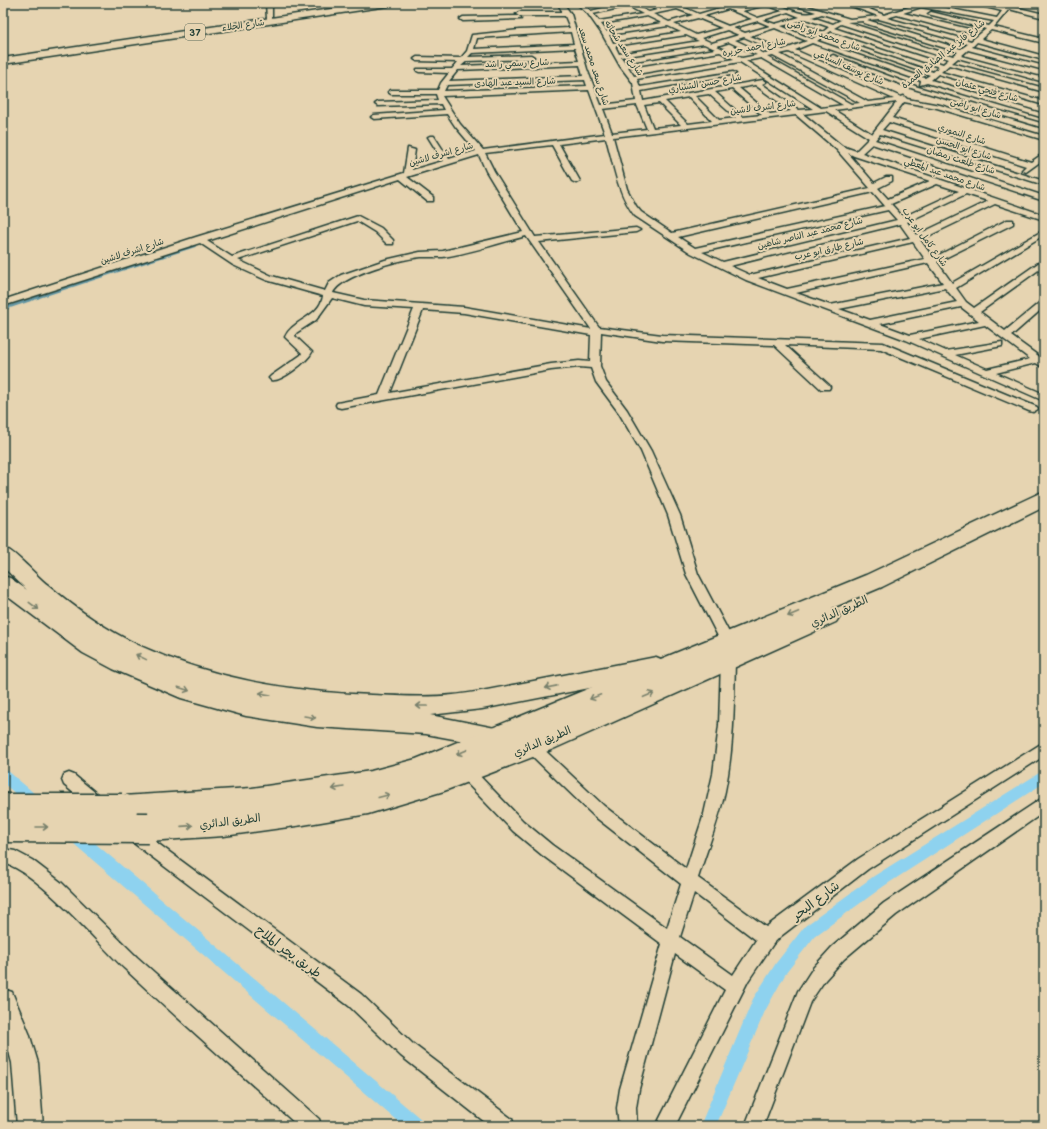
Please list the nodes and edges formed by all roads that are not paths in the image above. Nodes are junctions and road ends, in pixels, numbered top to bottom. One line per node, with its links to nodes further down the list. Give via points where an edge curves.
1 (269, 3): 42 (street)
2 (372, 3): 42 (main road, شارع الجلاء / 37)
3 (388, 3): 89 (main road, شارع الجلاء / 37)
4 (560, 3): 35 (street, شارع سعد محمد سعد)
5 (579, 3): 32 (street, شارع سعد شحاته)
6 (599, 3): 25 (street)
7 (629, 3): 25 (street); 36 (street, شارع طلعت رمضان)
8 (646, 3): 29 (street)
9 (669, 3): 21 (street)
10 (694, 3): 21 (street)
11 (716, 3): 23 (street, شارع محمد ابو راضى)
12 (744, 3): 23 (street)
13 (766, 3): 27 (street); 30 (street)
14 (795, 3): 27 (street); 31 (street)
15 (847, 3): 26 (street)
16 (881, 3): 26 (street)
17 (972, 3): 19 (street)
18 (918, 4): 24 (street, شارع احمد حريره); 40 (street); 50 (street)
19 (979, 4): 22 (street)
20 (519, 6): 62 (street)
21 (678, 7): 29 (street); 33 (street, via 691,13)
22 (1008, 7): 37 (street); 50 (street, شارع فايز عبد الصادق العمدة)
23 (729, 8): 30 (street, شارع محمد ابو راضى); 33 (street)
24 (909, 8): 34 (street, شارع احمد حريره); 40 (street)
25 (609, 9): 32 (street); 47 (street)
26 (863, 9): 39 (street)
27 (785, 10): 41 (street); 44 (street)
28 (538, 11): 35 (street); 62 (street); 77 (street)
29 (663, 11): 36 (street); 45 (street)
30 (737, 11): 44 (street, شارع محمد ابو راضى)
31 (822, 12): 41 (street); 46 (street)
32 (590, 13): 53 (street, شارع سعد شحاته)
33 (701, 13): 45 (street); 60 (street)
34 (896, 13): 39 (street, شارع احمد حريره); 65 (street)
35 (568, 14): 48 (street, شارع سعد محمد سعد)
36 (650, 14): 47 (street); 55 (street, شارع طلعت رمضان)
37 (1044, 16)
38 (856, 17): 39 (street, شارع احمد حريره); 46 (street, شارع احمد حريره); 86 (street)
39 (882, 17): 86 (street)
40 (944, 17): 59 (street); 65 (street)
41 (807, 18): 54 (street); 61 (street)
42 (270, 19): 89 (main road, شارع الجلاء / 37)
43 (463, 19): 62 (street)
44 (758, 19): 58 (street, شارع محمد ابو راضى); 60 (street)
45 (684, 20): 55 (street); 56 (street)
46 (848, 20): 49 (street, شارع احمد حريره)
47 (629, 21): 53 (street)
48 (570, 22): 52 (street); 63 (street, شارع سعد محمد سعد)
49 (840, 22): 61 (street, شارع احمد حريره); 102 (street)
50 (999, 22): 59 (street, شارع فايز عبد الصادق العمدة)
51 (526, 23): 62 (street)
52 (563, 23)
53 (597, 23): 70 (street, شارع سعد شحاته)
54 (792, 23): 58 (street); 74 (street)
55 (669, 24): 66 (street, شارع طلعت رمضان); 70 (street)
56 (690, 24)
57 (512, 26): 62 (street)
58 (777, 27): 68 (street); 79 (street, شارع محمد ابو راضى)
59 (990, 27): 71 (street, شارع فايز عبد الصادق العمدة); 80 (street)
60 (728, 28): 67 (street); 73 (street)
61 (832, 28): 74 (street, شارع احمد حريره); 110 (street)
62 (519, 30): 69 (street); 77 (street); 77 (street); 91 (street)
63 (573, 30): 77 (street); 87 (street, شارع سعد محمد سعد)
64 (705, 30): 67 (street)
65 (974, 31): 71 (street)
66 (688, 33): 76 (street, شارع طلعت رمضان); 84 (street)
67 (712, 33): 76 (street)
68 (757, 33): 72 (street); 73 (street)
69 (493, 34): 91 (street); 94 (street, via 474,37)
70 (605, 34): 84 (street, شارع سعد شحاته)
71 (983, 34): 75 (street); 86 (street, شارع فايز عبد الصادق العمدة)
72 (764, 35)
73 (746, 36): 78 (street); 93 (street)
74 (825, 36): 79 (street, شارع احمد حريره)
75 (991, 36)
76 (697, 37): 81 (street, شارع طلعت رمضان)
77 (540, 39): 87 (street)
78 (730, 40): 88 (street); 101 (street)
79 (812, 41): 85 (street, شارع احمد حريره); 121 (street, شارع محمد ابو راضى)
80 (1044, 41)
81 (706, 42): 88 (street, شارع طلعت رمضان); 100 (street)
82 (783, 43): 93 (street)
83 (844, 44): 115 (street)
84 (610, 45): 100 (street, شارع سعد شحاته)
85 (803, 45): 90 (street); 93 (street, شارع احمد حريره)
86 (969, 45): 102 (street, شارع فايز عبد الصادق العمدة); 103 (street); 113 (street)
87 (577, 46): 98 (street, شارع سعد محمد سعد)
88 (713, 46): 92 (street, شارع طلعت رمضان)
89 (78, 48): 105 (main road, شارع الجلاء / 37)
90 (810, 48)
91 (494, 50): 94 (street)
92 (721, 50): 108 (street, شارع طلعت رمضان); 112 (street)
93 (790, 50): 96 (street, شارع احمد حريره); 135 (street, شارع يوسف السباعي)
94 (470, 51): 107 (street)
95 (824, 53): 127 (street)
96 (775, 54): 101 (street, شارع احمد حريره); 140 (street)
97 (572, 55): 98 (street)
98 (580, 55): 111 (street, شارع سعد محمد سعد)
99 (542, 56): 107 (street)
100 (616, 56): 112 (street, شارع سعد شحاته)
101 (763, 56): 108 (street, شارع احمد حريره); 141 (street)
102 (954, 57): 110 (street, شارع فايز عبد الصادق العمدة); 120 (street)
103 (1044, 58)
104 (418, 59): 106 (street)
105 (3, 60)
106 (433, 60): 107 (street); 114 (street, شارع رسمي راشد, via 423,70)
107 (464, 60): 114 (street)
108 (741, 60): 109 (street, شارع احمد حريره); 119 (street, شارع طلعت رمضان)
109 (720, 63): 116 (street); 118 (street, شارع احمد حريره)
110 (945, 65): 115 (street, شارع فايز عبد الصادق العمدة); 129 (street)
111 (583, 66): 114 (street, شارع رسمي راشد); 117 (street, شارع سعد محمد سعد)
112 (623, 66): 118 (street, شارع سعد شحاته)
113 (1044, 68)
114 (453, 71): 122 (street)
115 (935, 73): 121 (street, شارع فايز عبد الصادق العمدة); 138 (street)
116 (733, 74): 124 (street); 128 (street)
117 (587, 78): 122 (street); 126 (street, شارع سعد محمد سعد)
118 (632, 78): 128 (street, شارع سعد شحاته)
119 (772, 80): 123 (street, شارع حسن الشنباري); 143 (street, شارع طلعت رمضان)
120 (1044, 80)
121 (926, 81): 127 (street, شارع فايز عبد الصادق العمدة); 147 (street, شارع فتحي عثمان)
122 (444, 83): 132 (street)
123 (756, 83): 124 (street, شارع حسن الشنباري); 145 (street, شارع كامل ابو عرب)
124 (746, 85): 125 (street, شارع حسن الشنباري)
125 (733, 87): 130 (street, شارع حسن الشنباري); 146 (street)
126 (591, 88): 132 (street, شارع السيد عبد الهادى); 142 (street, شارع سعد محمد سعد)
127 (916, 88): 135 (street, شارع فايز عبد الصادق العمدة); 153 (street)
128 (638, 89): 137 (street, شارع سعد شحاته)
129 (1044, 90)
130 (710, 91): 133 (street, شارع حسن الشنباري); 150 (street)
131 (391, 92): 132 (street, شارع السيد عبد الهادى)
132 (439, 92): 136 (street, via 440,99)
133 (690, 95): 134 (street, شارع حسن الشنباري); 151 (street)
134 (660, 100): 137 (street, شارع حسن الشنباري); 152 (street)
135 (902, 100): 140 (street, شارع اشرف لاشين); 149 (street, شارع فايز عبد الصادق العمدة); 158 (street, شارع ابو راضى, via 938,106)
136 (444, 102): 139 (street); 144 (street)
137 (640, 103): 142 (street, شارع حسن الشنباري); 154 (street, شارع سعد شحاته)
138 (1044, 103)
139 (378, 104)
140 (867, 104): 141 (street, شارع اشرف لاشين)
141 (850, 106): 143 (street, شارع اشرف لاشين)
142 (598, 107): 157 (street, شارع سعد محمد سعد)
143 (823, 110): 145 (street, شارع اشرف لاشين); 159 (street, شارع طلعت رمضان)
144 (448, 112): 148 (street); 163 (street)
145 (798, 113): 146 (street, شارع اشرف لاشين); 161 (street, شارع كامل ابو عرب)
146 (768, 116): 150 (street, شارع اشرف لاشين)
147 (1044, 116)
148 (374, 117)
149 (887, 119): 155 (street, شارع فايز عبد الصادق العمدة); 167 (street, شارع النموري)
150 (742, 120): 151 (street, شارع اشرف لاشين)
151 (717, 122): 152 (street, شارع اشرف لاشين)
152 (686, 126): 154 (street, شارع اشرف لاشين)
153 (1044, 126)
154 (651, 131): 157 (street, شارع اشرف لاشين)
155 (878, 131): 159 (street, شارع فايز عبد الصادق العمدة); 169 (street, شارع ابو الحسن)
156 (432, 137): 166 (street)
157 (609, 137): 160 (street, شارع اشرف لاشين); 186 (street, شارع سعد محمد سعد, via 631,207)
158 (1044, 138)
159 (872, 139): 164 (street, شارع فايز عبد الصادق العمدة); 178 (street, شارع طلعت رمضان)
160 (555, 143): 163 (street, شارع اشرف لاشين); 171 (street)
161 (839, 147): 164 (street, شارع محمد عبد المعطي); 174 (street, شارع كامل ابو عرب)
162 (411, 150): 168 (street)
163 (481, 152): 166 (street, شارع اشرف لاشين); 185 (street)
164 (857, 154): 172 (street, شارع محمد عبد المعطي)
165 (1044, 156): 167 (street)
166 (447, 162): 168 (street, شارع اشرف لاشين)
167 (1032, 165): 169 (street)
168 (404, 175): 176 (street); 187 (street, شارع اشرف لاشين)
169 (1019, 175): 173 (street, شارع ابو الحسن)
170 (889, 179): 174 (street)
171 (576, 181)
172 (937, 181): 175 (street, شارع محمد عبد المعطي); 179 (street)
173 (1044, 183)
174 (874, 188): 179 (street, شارع كامل ابو عرب); 186 (street)
175 (965, 191): 177 (street, شارع محمد عبد المعطي); 181 (street, شارع محمد عبد الناصر شاهين)
176 (430, 198)
177 (995, 201): 178 (street, شارع محمد عبد المعطي); 188 (street, شارع طارق ابو عرب)
178 (1037, 202): 180 (street, شارع محمد عبد المعطي)
179 (888, 205): 181 (street, شارع كامل ابو عرب); 190 (street)
180 (1044, 218)
181 (902, 221): 188 (street, شارع كامل ابو عرب); 194 (street, شارع محمد عبد الناصر شاهين)
182 (1010, 222): 192 (street)
183 (636, 230): 185 (street)
184 (1044, 232): 196 (street)
185 (531, 236): 198 (street, via 443,254 420,255 362,269 344,276 332,285); 207 (street)
186 (670, 236): 190 (street, شارع سعد محمد سعد)
187 (199, 239): 191 (street); 200 (street, شارع اشرف لاشين)
188 (915, 239): 192 (street, شارع كامل ابو عرب); 195 (street, شارع طارق ابو عرب)
189 (390, 242): 191 (street, via 378,230 358,218)
190 (694, 251): 194 (street, شارع سعد محمد سعد)
191 (232, 260): 198 (street, via 268,278)
192 (931, 261): 196 (street, شارع كامل ابو عرب); 197 (street)
193 (1044, 262): 204 (street)
194 (722, 265): 195 (street, شارع سعد محمد سعد)
195 (749, 278): 197 (street, شارع سعد محمد سعد)
196 (948, 286): 201 (street, شارع كامل ابو عرب); 203 (street)
197 (787, 292): 203 (street, شارع سعد محمد سعد)
198 (328, 294): 202 (street, via 364,303); 217 (street, via 327,301 314,318 292,332 290,337 307,352 305,357)
199 (1044, 302): 208 (street)
200 (3, 304)
201 (963, 304): 204 (street, شارع كامل ابو عرب); 206 (street)
202 (420, 306): 207 (street, via 464,310); 219 (street)
203 (828, 308): 206 (street, شارع سعد محمد سعد)
204 (973, 313): 205 (street, شارع كامل ابو عرب)
205 (986, 322): 208 (street, شارع كامل ابو عرب); 209 (street)
206 (869, 323): 209 (street, شارع سعد محمد سعد)
207 (596, 331): 210 (street, via 662,338); 215 (street)
208 (1005, 336): 214 (street, شارع كامل ابو عرب)
209 (909, 338): 213 (street, شارع سعد محمد سعد)
210 (776, 342): 218 (street); 222 (street, via 883,346)
211 (999, 344): 213 (street)
212 (1044, 351): 214 (street)
213 (945, 354): 216 (street, شارع سعد محمد سعد)
214 (1039, 361): 216 (street)
215 (595, 366): 219 (street, via 557,366); 227 (street, via 601,382 624,412 646,451 674,515 692,574)
216 (986, 372): 220 (street, شارع سعد محمد سعد)
217 (274, 378)
218 (825, 387)
219 (383, 397): 221 (street)
220 (1044, 398)
221 (341, 405)
222 (1033, 409)
223 (1043, 504): 227 (highway, الطريق الدائري, via 938,567)
224 (3, 554): 226 (main road, الطريق الدائري, via 37,588 75,618)
225 (3, 582): 226 (main road, الطريق الدائري, one-way to 226)
226 (92, 638): 229 (main road, الطريق الدائري, via 120,663 181,689 246,707)
227 (728, 651): 228 (highway, الطريق الدائري); 231 (highway, الطريق الدائري, one-way to 227); 239 (street, via 726,726 718,791 702,848)
228 (685, 660): 229 (main road, الطريق الدائري, one-way to 229, via 543,689 445,705); 230 (highway, الطريق الدائري, one-way to 230)
229 (282, 705): 230 (main road, الطريق الدائري, one-way to 230, via 317,718 426,724)
230 (497, 737): 236 (highway, الطريق الدائري, one-way to 236, bridge, via 418,770 372,782 252,800 122,809)
231 (531, 746): 233 (highway, الطريق الدائري); 239 (street, via 600,811)
232 (1044, 748): 240 (street, شارع البحر, via 863,864)
233 (466, 772): 237 (highway, الطريق الدائري, one-way to 233, bridge, via 148,828 224,823 368,801); 241 (street, via 524,831 547,850)
234 (69, 780): 246 (street, طريق بحر الملاح, via 148,846 355,1000 407,1050)
235 (1044, 804): 249 (street, via 890,909 838,952 804,997)
236 (3, 809)
237 (3, 827)
238 (3, 856): 245 (street, via 15,858 27,865 56,889 131,963)
239 (689, 880): 240 (street); 241 (street)
240 (767, 938): 242 (street, شارع البحر)
241 (672, 941): 242 (street); 247 (street, via 650,1011 630,1093 626,1113)
242 (736, 988): 248 (street, شارع البحر)
243 (3, 1001): 244 (street, via 17,1033 25,1063)
244 (30, 1126)
245 (312, 1126)
246 (505, 1126)
247 (628, 1126)
248 (665, 1126)
249 (754, 1126)

